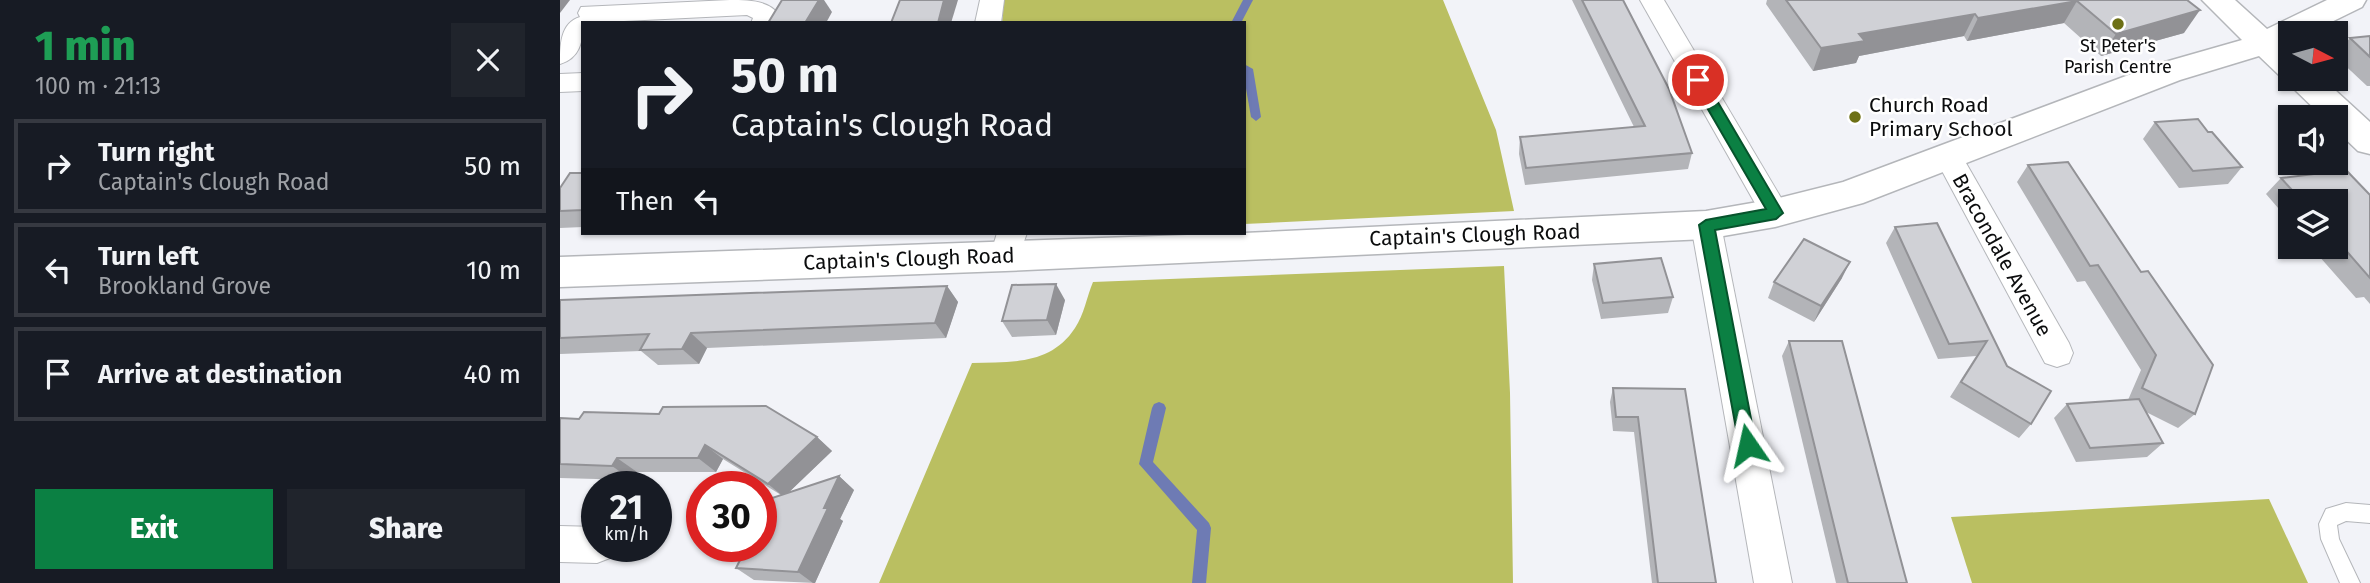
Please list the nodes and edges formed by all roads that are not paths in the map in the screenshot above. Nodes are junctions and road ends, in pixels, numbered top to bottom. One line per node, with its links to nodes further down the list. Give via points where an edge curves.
1 (992, 0): 7 (street)
2 (1652, 0): 17 (street)
3 (2217, 0): 9 (street)
4 (2351, 0): 9 (street, Captain's Clough Road)
5 (589, 15): 6 (street, via 751,7 767,15)
6 (763, 21)
7 (988, 21)
8 (581, 26): 10 (street)
9 (2263, 44): 11 (street); 16 (street, Captain's Clough Road, via 2169,72)
10 (560, 55)
11 (2278, 57)
12 (581, 82): 13 (street)
13 (560, 83)
14 (2316, 91): 15 (street)
15 (2370, 142)
16 (1948, 156): 17 (street, Captain's Clough Road, via 1850,194); 21 (street, Bracondale Avenue)
17 (1776, 213): 18 (street, Captain's Clough Road)
18 (1706, 225): 19 (street, Captain's Clough Road); 25 (street)
19 (1008, 244): 20 (street, Captain's Clough Road)
20 (560, 272)
21 (2057, 354)
22 (2370, 514): 26 (lane, via 2333,515 2328,524)
23 (560, 544): 24 (street)
24 (581, 545)
25 (1773, 583)
26 (2350, 583)

